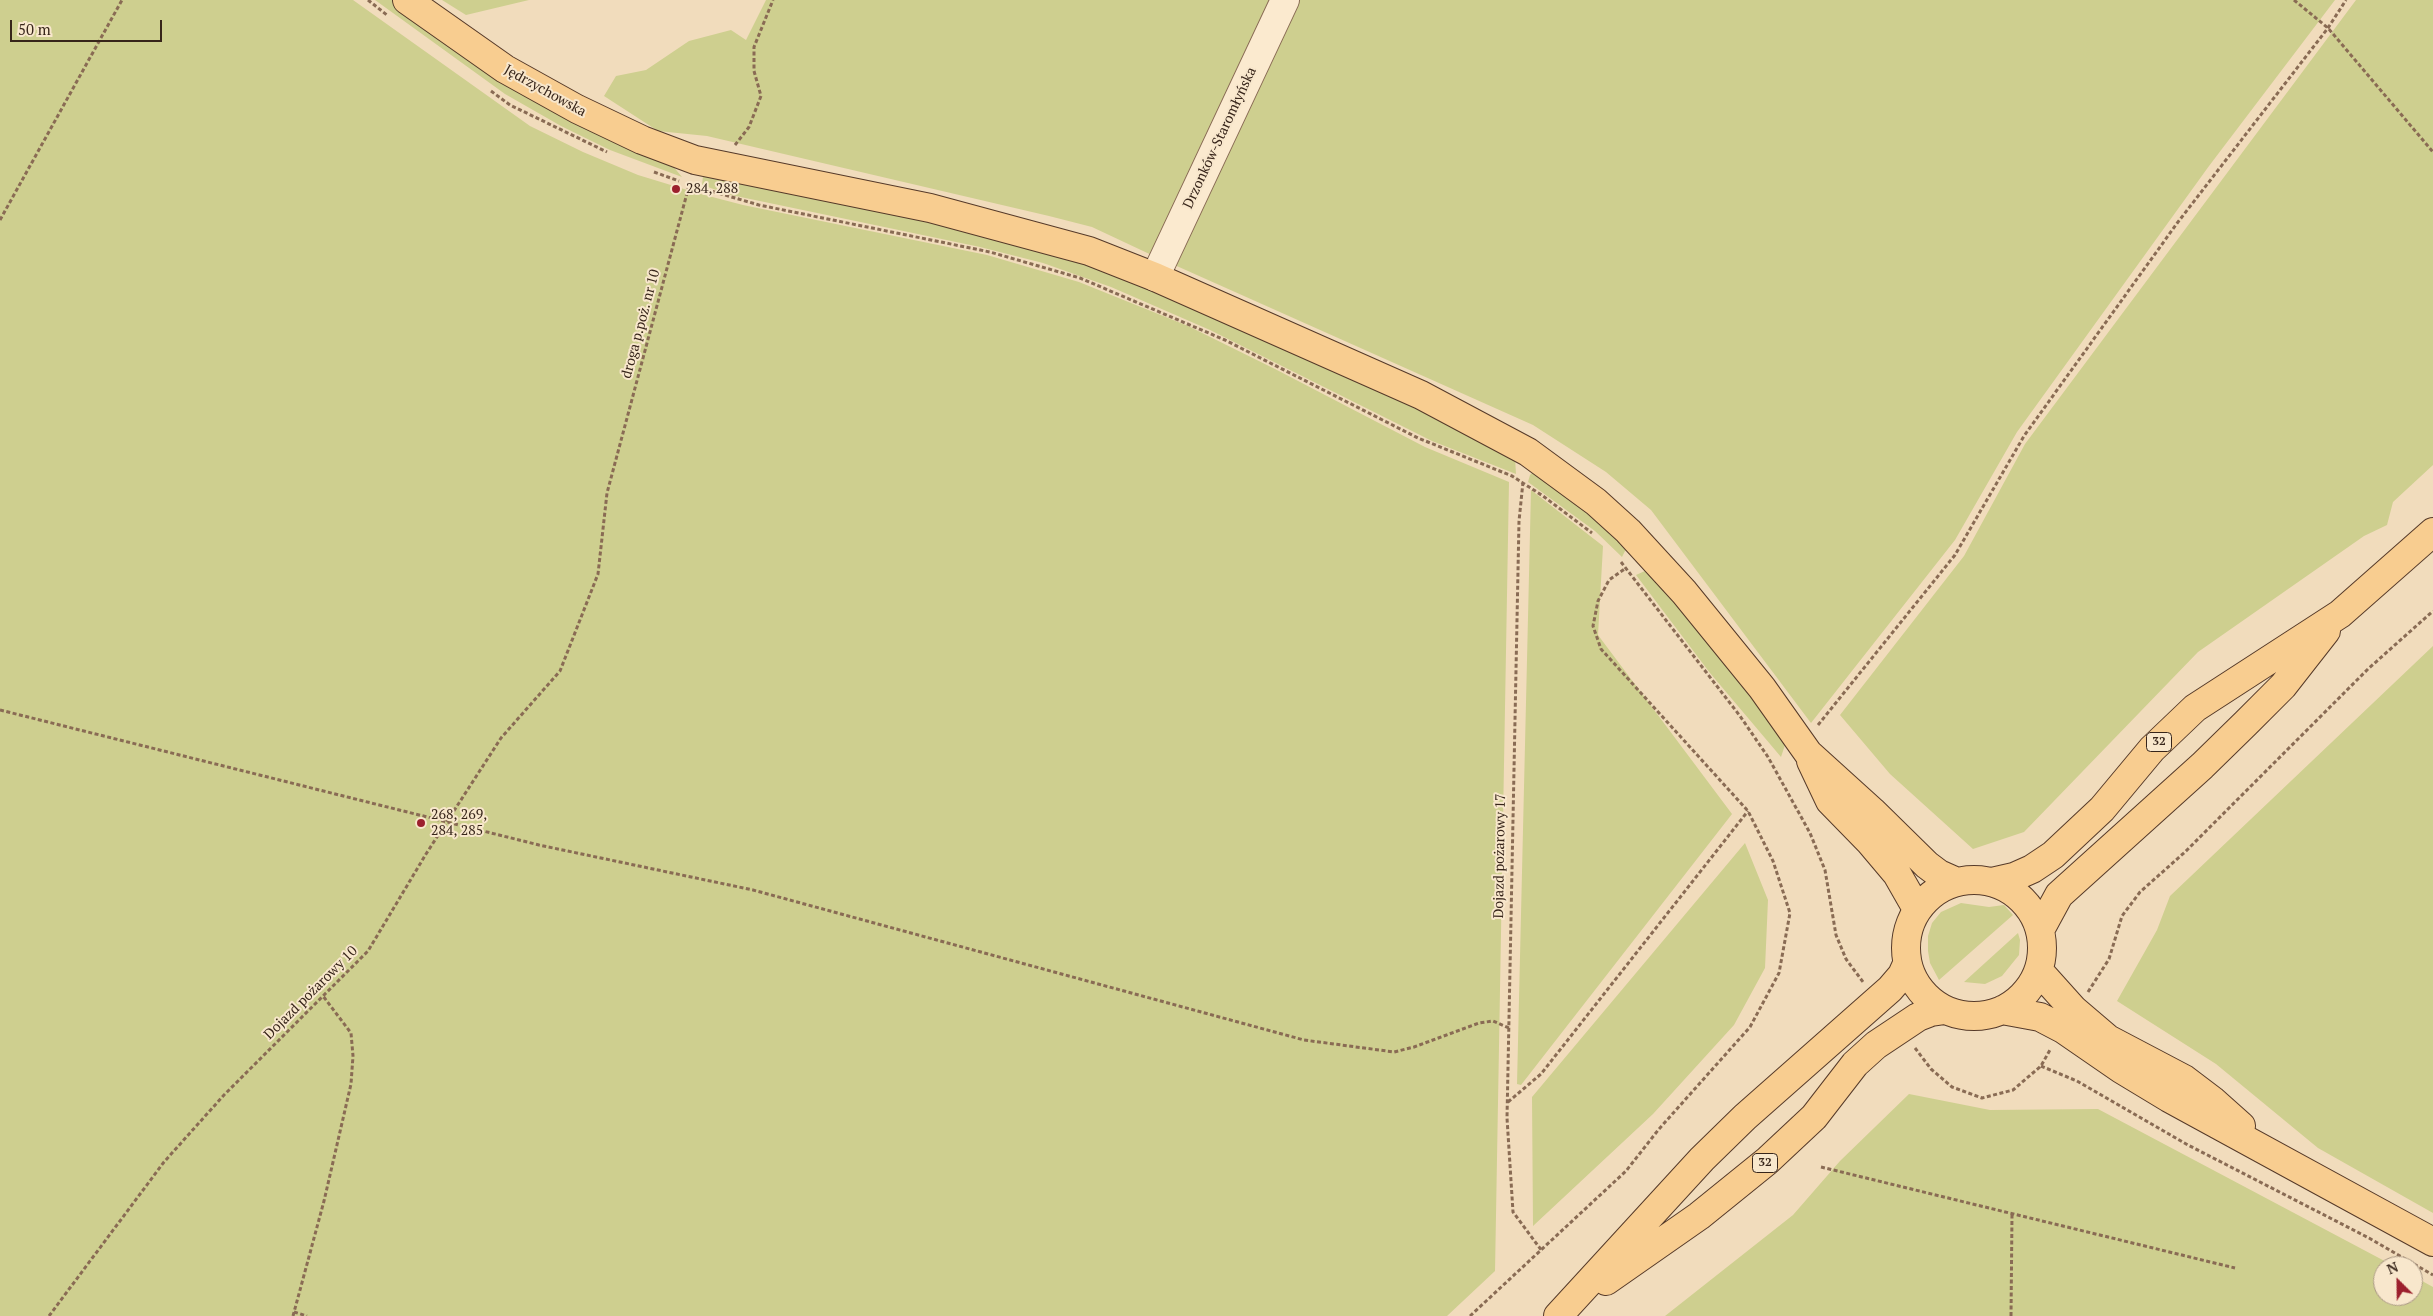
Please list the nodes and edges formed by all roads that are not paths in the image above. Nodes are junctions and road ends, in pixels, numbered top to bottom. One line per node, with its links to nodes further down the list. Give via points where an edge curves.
1 (407, 0): 3 (main road, Jędrzychowska, via 505,69 577,109 701,170 930,208 1089,251)
2 (1285, 0): 3 (lane, Drzonków-Staromłyńska)
3 (1155, 277): 6 (main road, Jędrzychowska, via 1421,395 1528,452 1596,502 1649,553 1762,688)
4 (2433, 532): 5 (main road, 32)
5 (2340, 614): 8 (main road, 32, via 2195,708 2152,749 2102,809 2053,855 2014,877); 10 (main road, 32, via 2283,686 2246,723 2059,895)
6 (1805, 749): 7 (main road, via 1927,865); 9 (main road, via 1830,801 1897,874)
7 (1957, 882): 8 (main road, 32); 9 (main road, 32, via 1940,888)
8 (1992, 882): 10 (main road, 32, via 2024,901)
9 (1918, 909): 11 (main road, 32, via 1909,926)
10 (2040, 930): 12 (main road, 32)
11 (1907, 964): 13 (main road, 32, via 1922,991); 17 (main road, 32, via 1902,975 1876,1000 1702,1159)
12 (2039, 970): 14 (main road, 32, via 2029,990); 15 (main road)
13 (1945, 1010): 14 (main road, 32, via 1964,1016 1983,1016); 17 (main road, 32, via 1918,1017 1876,1045 1855,1064 1814,1117 1767,1161 1685,1226)
14 (2002, 1010): 15 (main road)
15 (2068, 1019): 16 (main road, via 2184,1079 2214,1101 2270,1152)
16 (2433, 1242)
17 (1564, 1311)

